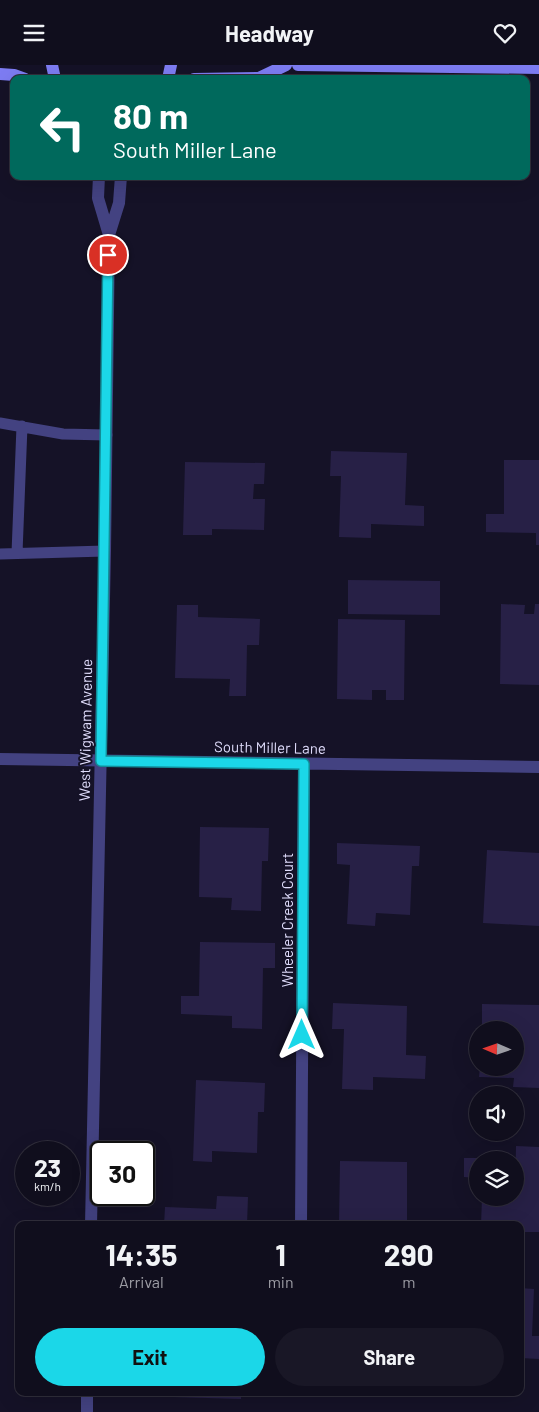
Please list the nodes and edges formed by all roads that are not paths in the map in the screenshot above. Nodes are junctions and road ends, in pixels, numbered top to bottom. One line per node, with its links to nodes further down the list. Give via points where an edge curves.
1 (286, 65): 6 (main road)
2 (298, 65): 3 (main road)
3 (539, 68)
4 (0, 74): 5 (main road)
5 (14, 75)
6 (264, 75)
7 (99, 180): 9 (street, West Wigwam Avenue, via 98,198)
8 (121, 180): 9 (street, West Wigwam Avenue, via 119,203)
9 (108, 235): 12 (street, West Wigwam Avenue)
10 (0, 423): 11 (lane)
11 (22, 426): 12 (lane, via 63,434); 14 (lane)
12 (106, 435): 13 (street, West Wigwam Avenue)
13 (105, 551): 14 (lane); 17 (street, West Wigwam Avenue)
14 (17, 553): 15 (lane)
15 (0, 554)
16 (0, 759): 17 (street, South Miller Lane)
17 (101, 761): 18 (street, South Miller Lane); 20 (street, West Wigwam Avenue)
18 (304, 764): 19 (street, South Miller Lane); 21 (street, Wheeler Creek Court)
19 (539, 767)
20 (91, 1221)
21 (301, 1221)
22 (87, 1396): 23 (street)
23 (87, 1412)

